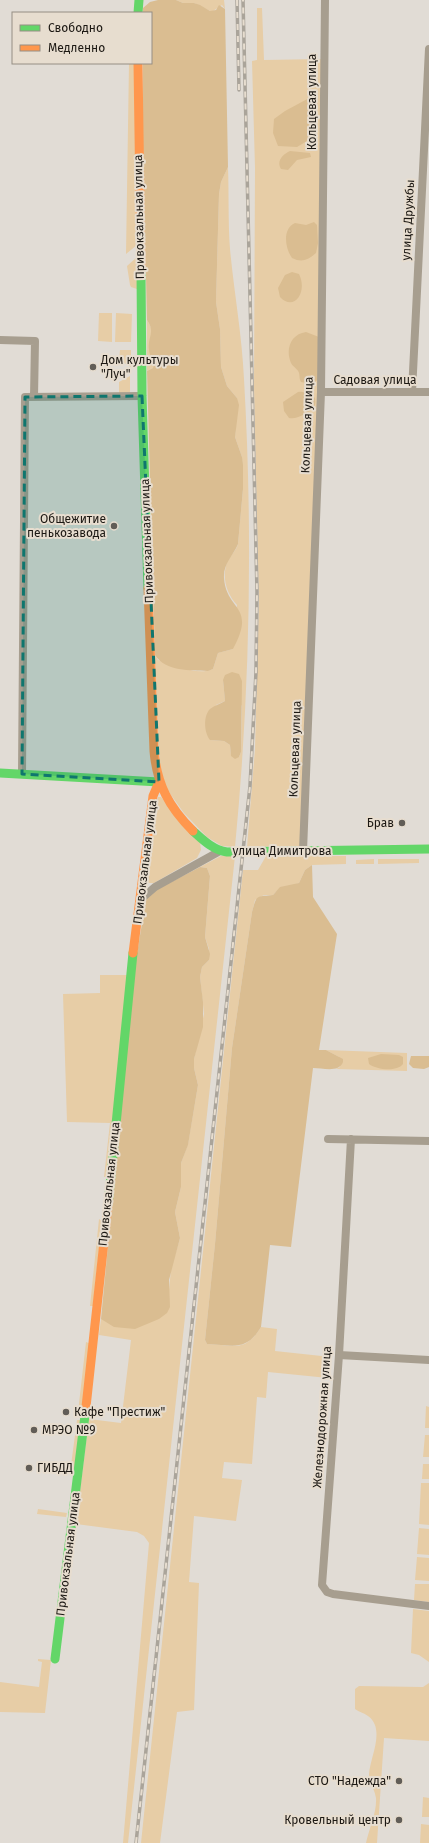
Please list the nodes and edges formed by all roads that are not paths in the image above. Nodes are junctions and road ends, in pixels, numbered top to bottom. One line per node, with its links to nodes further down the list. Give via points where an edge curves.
1 (139, 0): 3 (street)
2 (325, 0): 7 (street, Кольцевая улица)
3 (138, 12)
4 (429, 49): 8 (street, улица Дружбы)
5 (138, 64): 10 (street, Привокзальная улица)
6 (0, 340): 11 (street, via 35,341)
7 (321, 392): 8 (street, Садовая улица); 18 (street, Кольцевая улица)
8 (412, 392): 9 (street, Садовая улица)
9 (429, 392)
10 (142, 396): 11 (street); 14 (street, Привокзальная улица, via 154,751)
11 (34, 397): 13 (street, via 25,397)
12 (0, 773): 13 (street)
13 (22, 774): 14 (street)
14 (159, 782): 15 (street, улица Димитрова, via 176,810); 20 (street, Привокзальная улица, via 153,796)
15 (201, 837): 17 (street, улица Димитрова); 19 (street, via 205,850)
16 (429, 849): 18 (street, улица Димитрова)
17 (220, 851): 18 (street, улица Димитрова); 19 (street)
18 (303, 851)
19 (200, 862): 20 (street, via 155,887)
20 (141, 899): 27 (street, Привокзальная улица, via 130,972 94,1343)
21 (328, 1138): 22 (street)
22 (350, 1139): 23 (street); 24 (street, Железнодорожная улица)
23 (429, 1142)
24 (339, 1355): 25 (street); 26 (street, Железнодорожная улица, via 322,1579 324,1589 333,1594)
25 (429, 1360)
26 (429, 1606)
27 (55, 1659)

